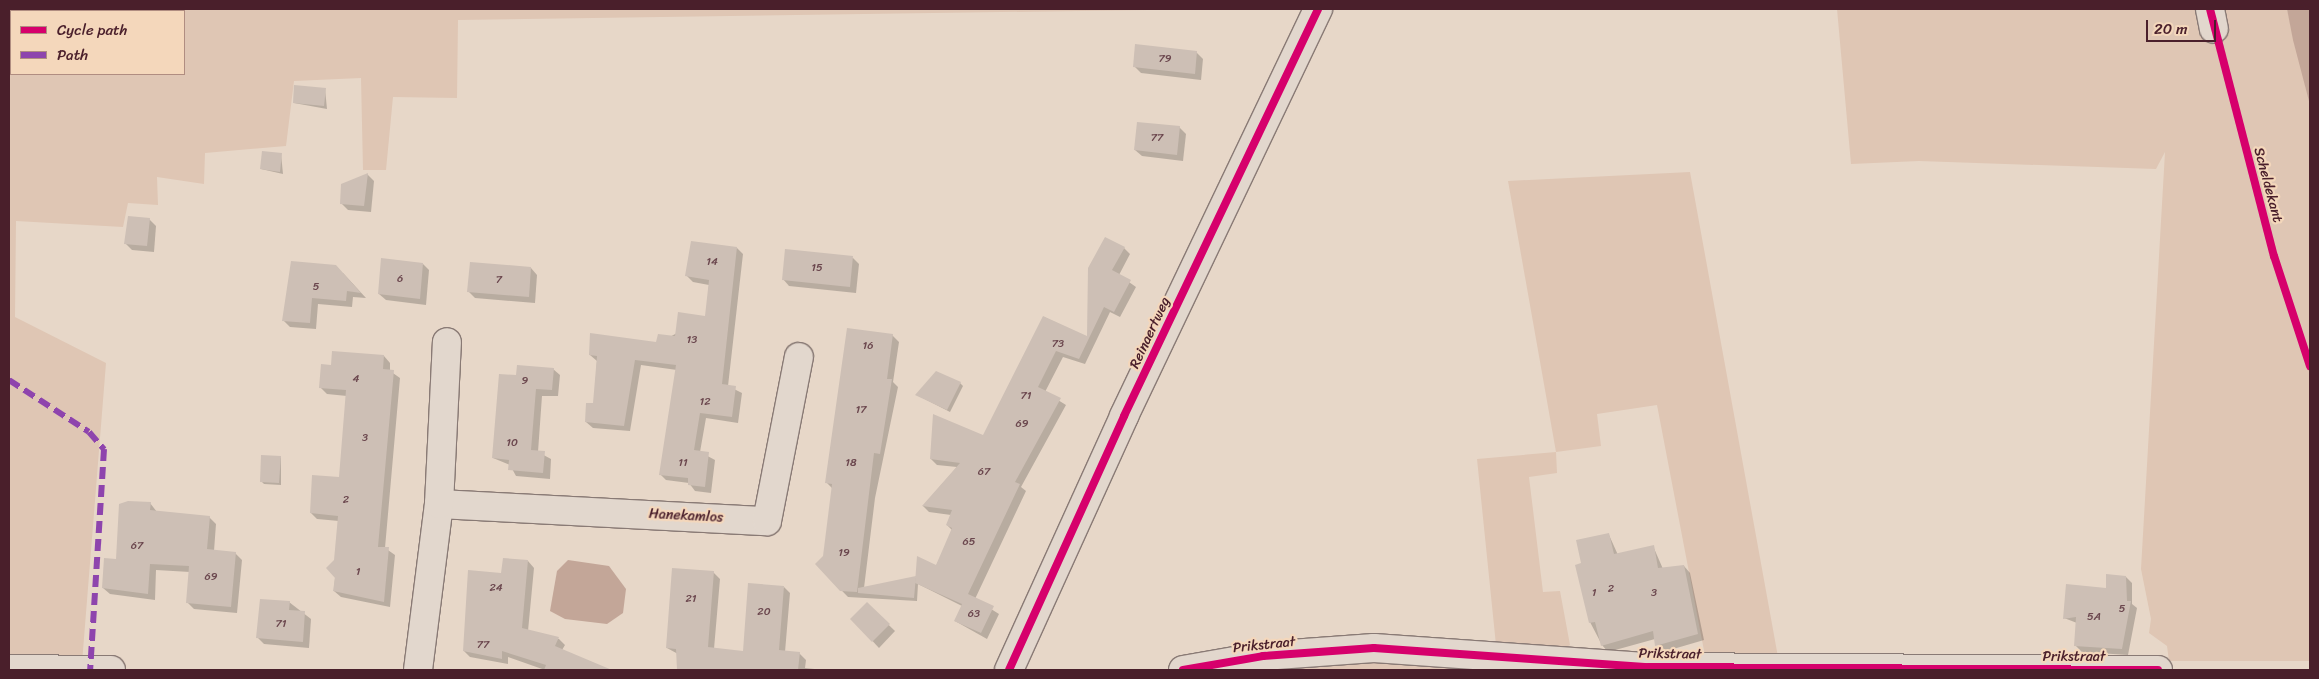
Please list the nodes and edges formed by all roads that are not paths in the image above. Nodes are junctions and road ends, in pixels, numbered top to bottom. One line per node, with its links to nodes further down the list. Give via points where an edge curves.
1 (1318, 9): 8 (street, Reinaertweg, via 1124,416)
2 (447, 342): 4 (street)
3 (799, 356): 4 (street, Hanekamlos, via 767,521)
4 (439, 504): 7 (street)
5 (9, 669): 6 (street)
6 (111, 670)
7 (418, 670)
8 (1009, 670)
9 (1183, 670): 10 (street, Prikstraat, via 1263,656 1374,648 1648,667)
10 (2158, 670)

